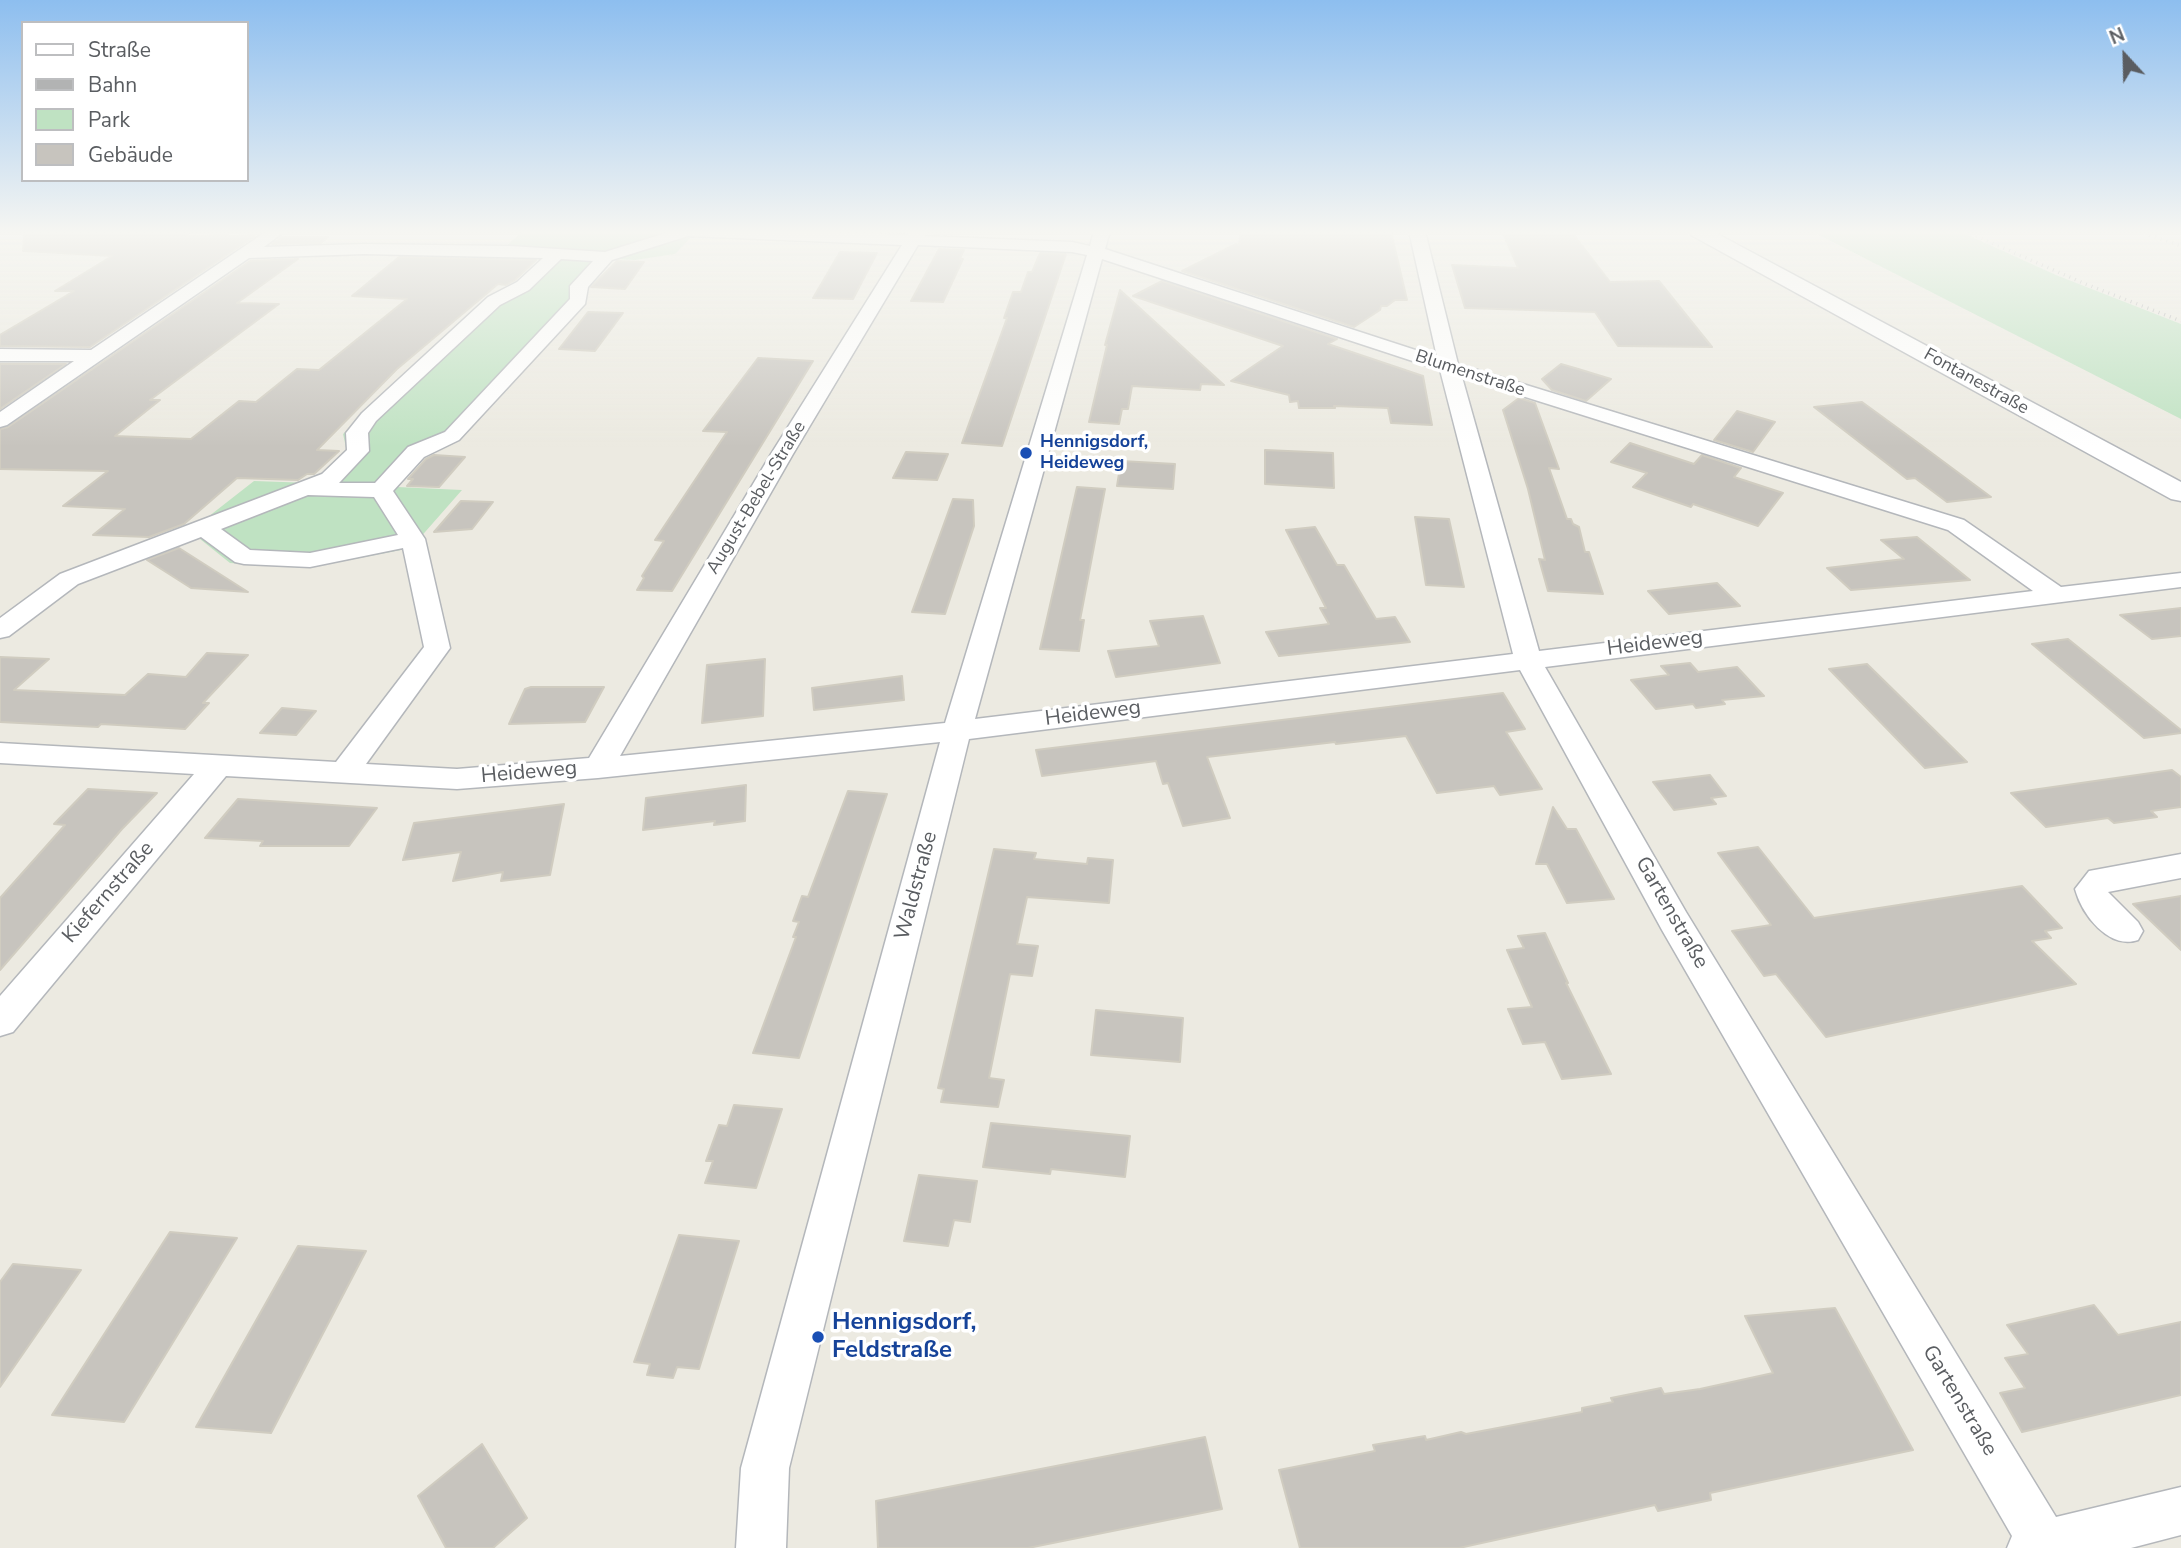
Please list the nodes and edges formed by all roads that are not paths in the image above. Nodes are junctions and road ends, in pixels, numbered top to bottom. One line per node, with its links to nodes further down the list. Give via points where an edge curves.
1 (172, 303): 10 (street)
2 (492, 303): 13 (street, via 369,417 357,433 358,451 330,479)
3 (576, 303): 14 (street, via 452,436 416,452)
4 (875, 303): 25 (street, August-Bebel-Straße)
5 (1081, 303): 22 (street, Waldstraße)
6 (1272, 303): 11 (street, Blumenstraße)
7 (1434, 303): 11 (street, Gartenstraße)
8 (1831, 303): 15 (street, Fontanestraße)
9 (0, 355): 10 (street)
10 (95, 356): 12 (street)
11 (1449, 367): 19 (street, Blumenstraße, via 1956,525); 21 (street, Gartenstraße)
12 (0, 421)
13 (309, 489): 14 (street); 16 (street)
14 (381, 490): 17 (street)
15 (2181, 493)
16 (204, 528): 17 (street, via 244,557 310,560); 20 (street, via 69,579)
17 (413, 539): 26 (street, via 437,649)
18 (2181, 580): 19 (street, Heideweg)
19 (2056, 595): 21 (street, Heideweg)
20 (0, 630)
21 (1528, 660): 22 (street, Heideweg); 31 (street, Gartenstraße, via 1674,921)
22 (957, 731): 25 (street, Heideweg); 32 (street, Waldstraße, via 765,1468)
23 (0, 753): 24 (street, Heideweg)
24 (218, 766): 26 (street, Heideweg); 29 (street, Kiefernstraße)
25 (598, 768): 26 (street, Heideweg, via 457,779)
26 (343, 774)
27 (2181, 866): 28 (street, via 2100,880 2091,889)
28 (2126, 931)
29 (0, 1021)
30 (2181, 1511): 31 (street)
31 (2039, 1546)
32 (761, 1548)

